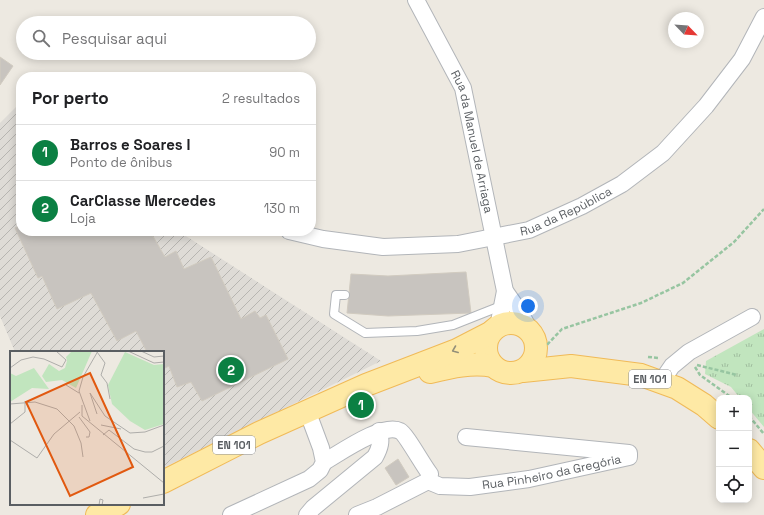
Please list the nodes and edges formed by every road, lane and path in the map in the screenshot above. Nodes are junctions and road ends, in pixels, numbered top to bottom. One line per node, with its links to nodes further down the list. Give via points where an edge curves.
1 (416, 0): 5 (street, Rua da Manuel de Arriaga, via 463,88)
2 (764, 17): 5 (street, Rua da Repùblica, via 742,59 706,106 663,153 622,184 582,206 530,230)
3 (764, 209): 9 (path, via 734,242 683,283 641,303)
4 (310, 236): 5 (street, Rua da Repùblica, via 383,247 458,244)
5 (493, 237): 7 (street, Rua da Manuel de Arriaga)
6 (345, 295): 7 (lane, via 336,295 334,314 365,333 417,331)
7 (498, 314): 9 (main road, EN 101, via 508,323 519,324); 9 (street, via 521,314); 12 (main road, via 486,350); 17 (main road, EN 101, one-way to 17, via 457,350)
8 (752, 317): 10 (street)
9 (536, 340): 13 (main road, EN 101, via 548,355); 14 (main road, via 534,359)
10 (702, 345): 11 (path, via 706,354); 16 (street, via 672,366)
11 (694, 364): 15 (path); 18 (path, via 700,375)
12 (493, 366): 14 (main road, EN 101, via 507,373); 17 (main road, EN 101, via 460,365)
13 (571, 366): 14 (main road, EN 101); 16 (main road, EN 101, via 641,376)
14 (523, 371)
15 (737, 375)
16 (661, 382): 20 (main road, EN 101, via 688,395)
17 (366, 385): 19 (main road, EN 101)
18 (728, 395)
19 (308, 413): 26 (street); 28 (main road, EN 101, via 259,433)
20 (716, 415)
21 (752, 420): 23 (path)
22 (379, 431): 26 (street); 29 (street, via 392,428 401,432 430,474); 33 (street, via 381,439 375,457 313,508)
23 (764, 434)
24 (466, 437): 29 (street, Rua Pinheiro da Gregória, via 629,453 629,457 529,479 470,487 440,486)
25 (752, 454): 27 (main road)
26 (324, 462): 32 (street, via 320,470 309,479)
27 (764, 468)
28 (164, 481)
29 (428, 481): 34 (street)
30 (117, 505): 31 (main road)
31 (97, 515)
32 (231, 515)
33 (308, 515)
34 (357, 515)

